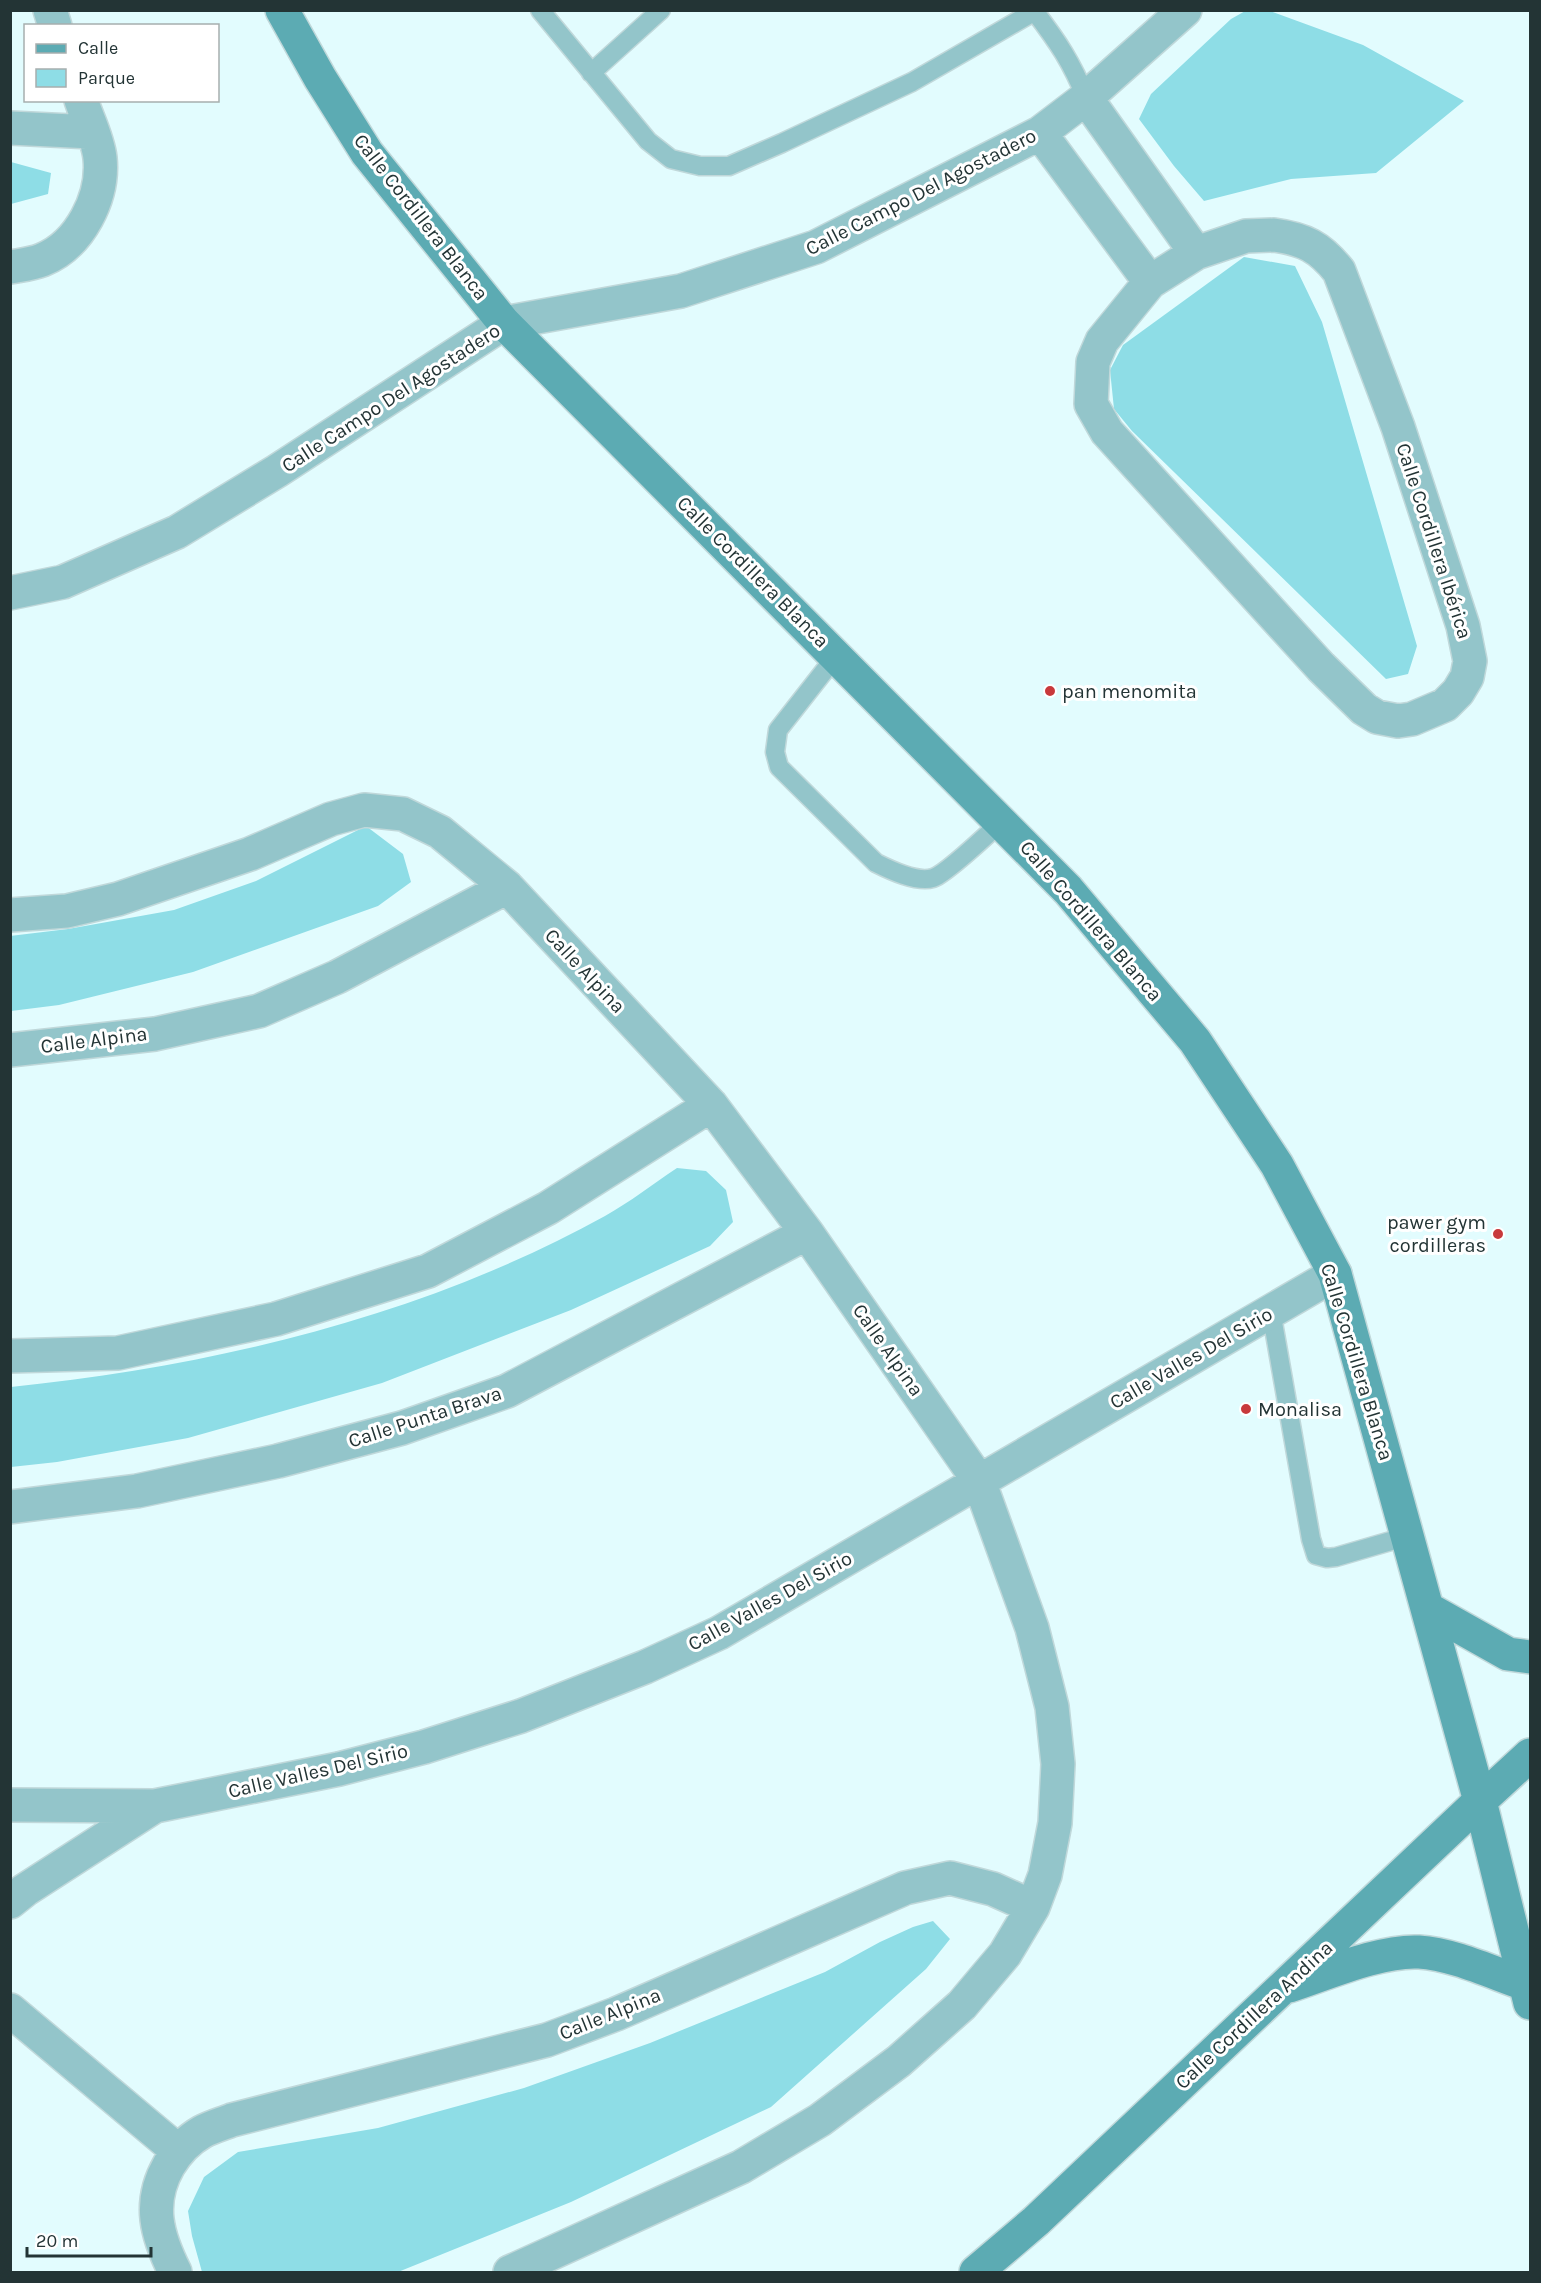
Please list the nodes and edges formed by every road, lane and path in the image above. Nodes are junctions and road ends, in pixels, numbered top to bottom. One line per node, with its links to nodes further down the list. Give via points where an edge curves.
1 (282, 10): 15 (street, Calle Cordillera Blanca, via 367,153)
2 (540, 10): 6 (lane)
3 (661, 10): 6 (lane)
4 (1185, 10): 7 (street, Calle Campo Del Agostadero)
5 (1036, 11): 6 (lane, via 912,82 729,166 700,166 671,159 648,141); 7 (lane, via 1063,49)
6 (591, 73)
7 (1086, 98): 11 (street, Calle Campo Del Agostadero); 12 (street)
8 (82, 102): 10 (street)
9 (10, 128): 10 (street)
10 (92, 132): 13 (street, via 100,156 100,175 82,227 65,246 42,260)
11 (1040, 133): 14 (street); 15 (street, Calle Campo Del Agostadero, via 816,247 681,291)
12 (1196, 253): 14 (street, Calle Cordillera Ibérica); 14 (street, Calle Cordillera Ibérica, via 1246,236 1274,235 1306,242 1327,256 1339,271 1398,427 1463,626 1470,661 1467,677 1444,705 1398,721 1377,717 1364,709 1107,432 1091,404 1093,362 1102,341)
13 (10, 267)
14 (1150, 282)
15 (504, 323): 16 (street, Calle Campo Del Agostadero, via 177,532 63,582); 17 (street, Calle Cordillera Blanca)
16 (10, 593)
17 (837, 656): 18 (street, Calle Cordillera Blanca); 18 (lane, via 778,730 775,752 779,767 876,863 895,873 934,878)
18 (1001, 822): 24 (street, Calle Cordillera Blanca, via 1068,890 1195,1041 1277,1165)
19 (507, 887): 20 (street, Calle Alpina, via 440,832 403,814 364,810 118,899 67,911); 21 (street, Calle Alpina, via 337,977 260,1011 155,1034); 22 (street, Calle Alpina)
20 (10, 915)
21 (10, 1050)
22 (711, 1104): 23 (street, Calle Alpina); 26 (street, via 548,1208 429,1271 276,1319 118,1353)
23 (807, 1233): 27 (street, Calle Alpina); 28 (street, Calle Punta Brava, via 507,1391 402,1428 278,1461 137,1491)
24 (1335, 1274): 25 (street, Calle Valles Del Sirio); 29 (street, Calle Cordillera Blanca)
25 (1271, 1311): 27 (street, Calle Valles Del Sirio); 29 (lane, via 1316,1555 1336,1557)
26 (10, 1356)
27 (979, 1482): 35 (street, Calle Valles Del Sirio, via 719,1632 645,1667 521,1716 339,1769); 37 (street, Calle Alpina, via 1032,1628 1052,1707 1058,1764 1055,1823 1045,1875)
28 (10, 1507)
29 (1408, 1536): 30 (street, Calle Cordillera Blanca)
30 (1428, 1609): 31 (street, via 1508,1653); 33 (street, Calle Cordillera Blanca)
31 (1530, 1657)
32 (1530, 1755): 33 (street, Calle Cordillera Andina)
33 (1480, 1801): 38 (street, Calle Cordillera Andina); 39 (street, Calle Cordillera Blanca)
34 (10, 1805): 35 (street, Calle Valles Del Sirio)
35 (155, 1806): 36 (street, Calle Valles Del Sirio)
36 (10, 1902)
37 (1033, 1907): 41 (street, Calle Alpina, via 993,1889 950,1878 905,1888 548,2040 232,2120 201,2133); 43 (street, Calle Alpina, via 1005,1954 962,2005 899,2061 820,2120 741,2167)
38 (1281, 1989): 39 (street, via 1378,1957 1407,1952 1438,1955); 44 (street, Calle Cordillera Andina, via 1036,2221)
39 (1529, 1990)
40 (10, 2010): 41 (street)
41 (178, 2151): 42 (street, via 161,2180 156,2221)
42 (175, 2272)
43 (510, 2272)
44 (976, 2272)

